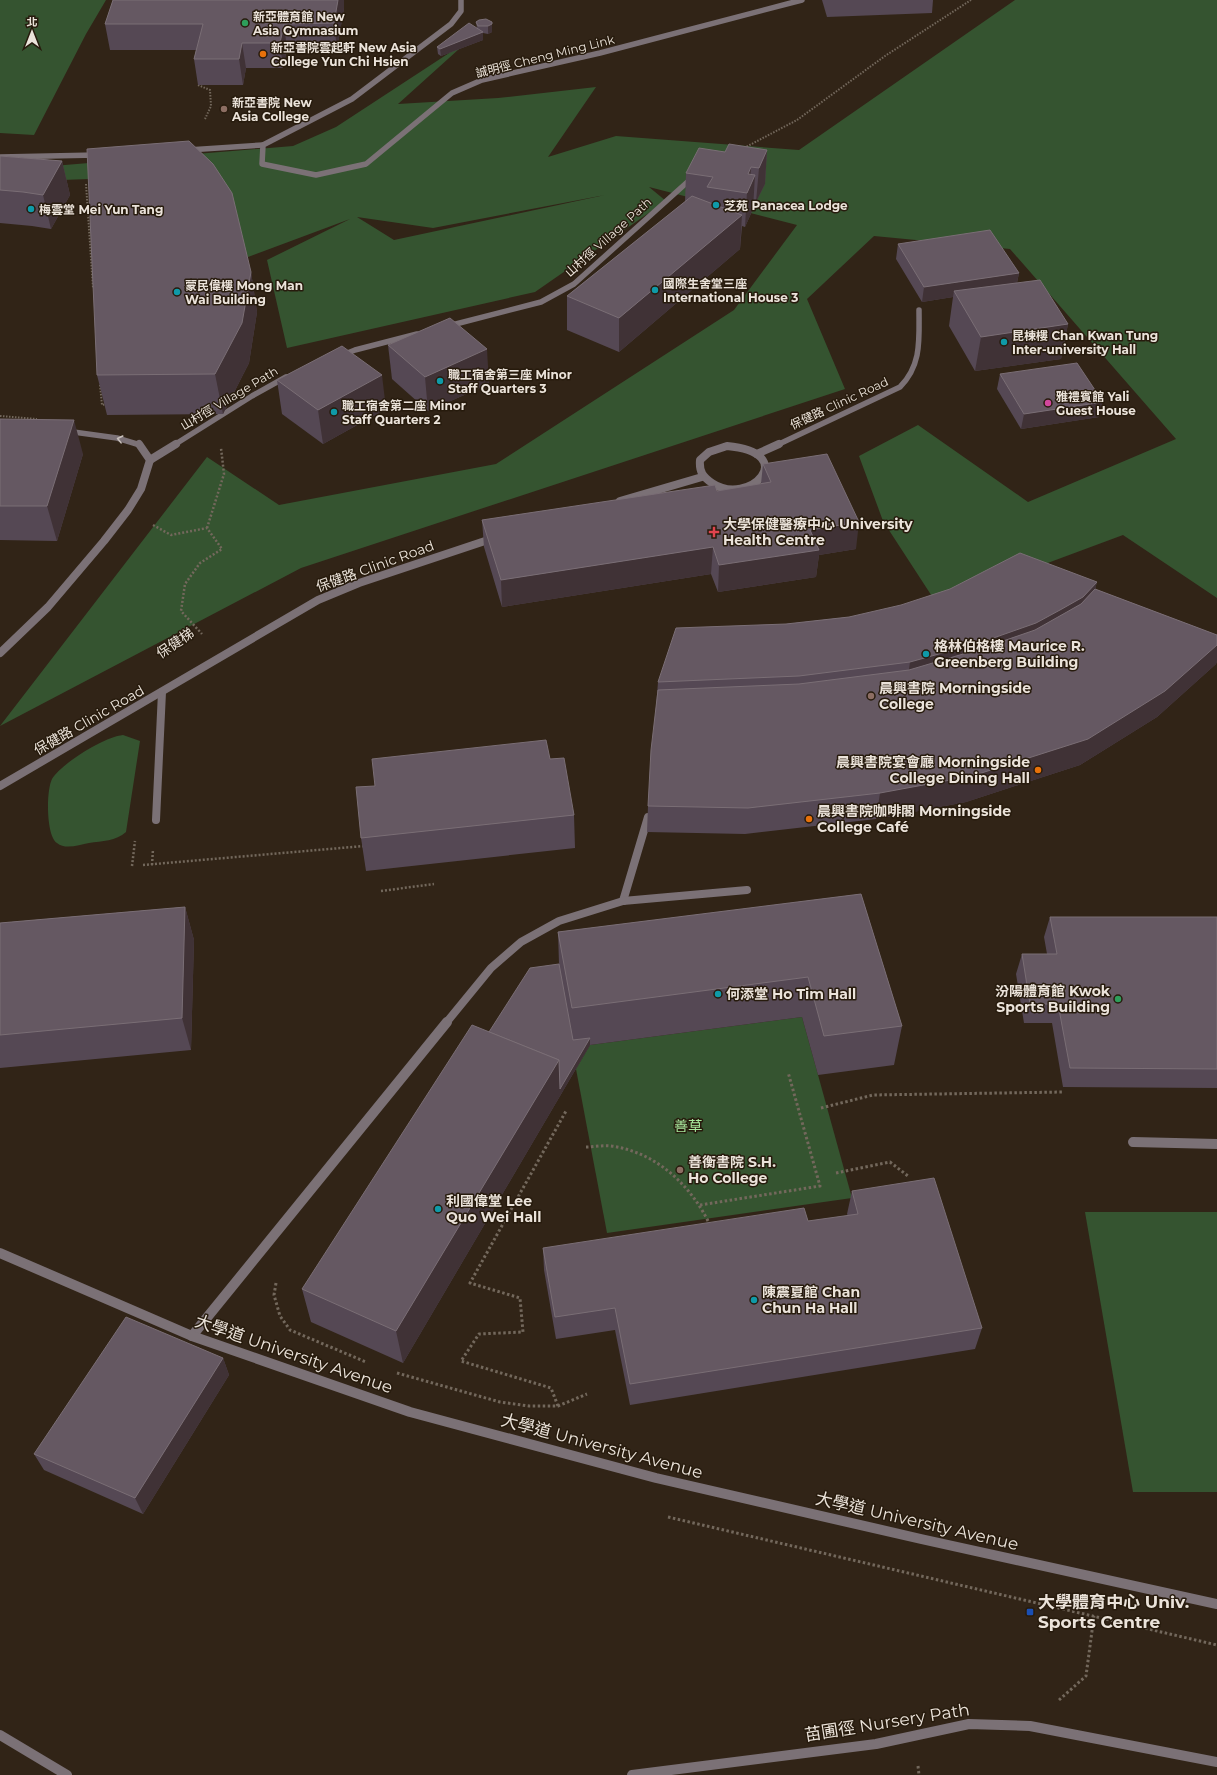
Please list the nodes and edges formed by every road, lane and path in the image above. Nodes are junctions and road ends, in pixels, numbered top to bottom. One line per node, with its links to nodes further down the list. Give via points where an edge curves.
1 (462, 0): 4 (street, via 461,10 451,24 352,99)
2 (802, 0): 4 (street, 誠明徑 Cheng Ming Link, via 600,53 482,80 452,93 366,164 316,175 262,164)
3 (971, 0): 8 (path, via 885,56 796,120)
4 (263, 145): 5 (street)
5 (180, 150)
6 (105, 155): 7 (street)
7 (0, 157)
8 (699, 172): 12 (street, 山村徑 Village Path, via 574,284 541,302)
9 (86, 184): 10 (path)
10 (94, 295)
11 (919, 310): 19 (street, 保健路 Clinic Road, via 919,339 914,369 900,387)
12 (444, 327)
13 (422, 333): 14 (street)
14 (334, 358)
15 (293, 373): 21 (street, 山村徑 Village Path)
16 (100, 381): 17 (path, via 102,405)
17 (109, 404)
18 (56, 430): 21 (street, one-way to 18, via 140,444 117,438)
19 (757, 454): 22 (street, via 738,447 717,448 708,452 698,465); 22 (street, via 763,460 765,473 754,485 733,490 711,484)
20 (223, 456): 25 (path, via 224,474)
21 (150, 460): 24 (street, via 141,489)
22 (702, 477): 23 (street)
23 (610, 504)
24 (128, 510): 25 (path, via 171,535); 28 (street, via 48,607)
25 (207, 528): 27 (path, 保健梯, via 222,549 200,564 185,584 181,611 203,635)
26 (503, 535): 29 (street, 保健路 Clinic Road, via 359,583 318,600)
27 (197, 639)
28 (0, 653)
29 (162, 692): 30 (street, 保健路 Clinic Road); 32 (street)
30 (0, 786)
31 (648, 817): 38 (street)
32 (156, 820)
33 (364, 846): 34 (path)
34 (143, 865)
35 (434, 884): 37 (path)
36 (746, 890): 38 (street)
37 (381, 891)
38 (623, 901): 52 (street, via 559,921 521,942 491,968)
39 (788, 1072): 48 (path, via 820,1186)
40 (1064, 1092): 41 (path, via 873,1095)
41 (821, 1108)
42 (566, 1110): 56 (path, via 470,1283 520,1298 523,1332 479,1334 461,1361 551,1388)
43 (1133, 1142): 44 (street)
44 (1217, 1144)
45 (586, 1147): 48 (path, via 612,1147 655,1161 674,1174 689,1189)
46 (836, 1173): 47 (path, via 890,1162)
47 (908, 1176)
48 (700, 1206): 49 (path)
49 (712, 1230)
50 (0, 1253): 52 (street, 大學道 University Avenue)
51 (277, 1281): 53 (path, via 274,1295 280,1316 290,1330)
52 (192, 1336): 58 (street, 大學道 University Avenue, via 410,1412 656,1478 913,1538)
53 (373, 1365)
54 (395, 1372): 56 (path, via 500,1402)
55 (587, 1394): 56 (path)
56 (558, 1406)
57 (668, 1517): 59 (path)
58 (1217, 1604)
59 (1094, 1616): 60 (path); 61 (path, via 1086,1676)
60 (1217, 1646)
61 (1030, 1726): 63 (street, 苗圃徑 Nursery Path); 65 (street, 苗圃徑 Nursery Path, via 969,1724 876,1744)
62 (0, 1734): 64 (street)
63 (1217, 1762)
64 (67, 1775)
65 (632, 1775)

